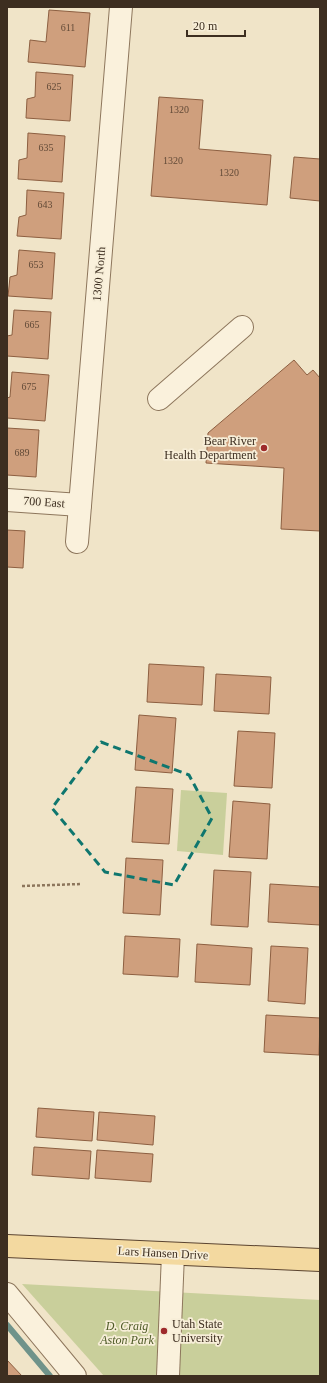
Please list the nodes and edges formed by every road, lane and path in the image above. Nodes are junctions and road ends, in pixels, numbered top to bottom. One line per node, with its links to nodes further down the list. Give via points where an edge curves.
1 (121, 7): 5 (street, 1300 North)
2 (242, 327): 3 (street)
3 (159, 399)
4 (7, 500): 5 (street, 700 East)
5 (80, 505): 6 (street, 1300 North)
6 (77, 542)
7 (81, 884): 8 (path)
8 (22, 886)
9 (7, 1246): 10 (main road, Lars Hansen Drive)
10 (173, 1254): 11 (main road, Lars Hansen Drive); 14 (street)
11 (320, 1260)
12 (7, 1294): 13 (street)
13 (75, 1376)
14 (168, 1376)

